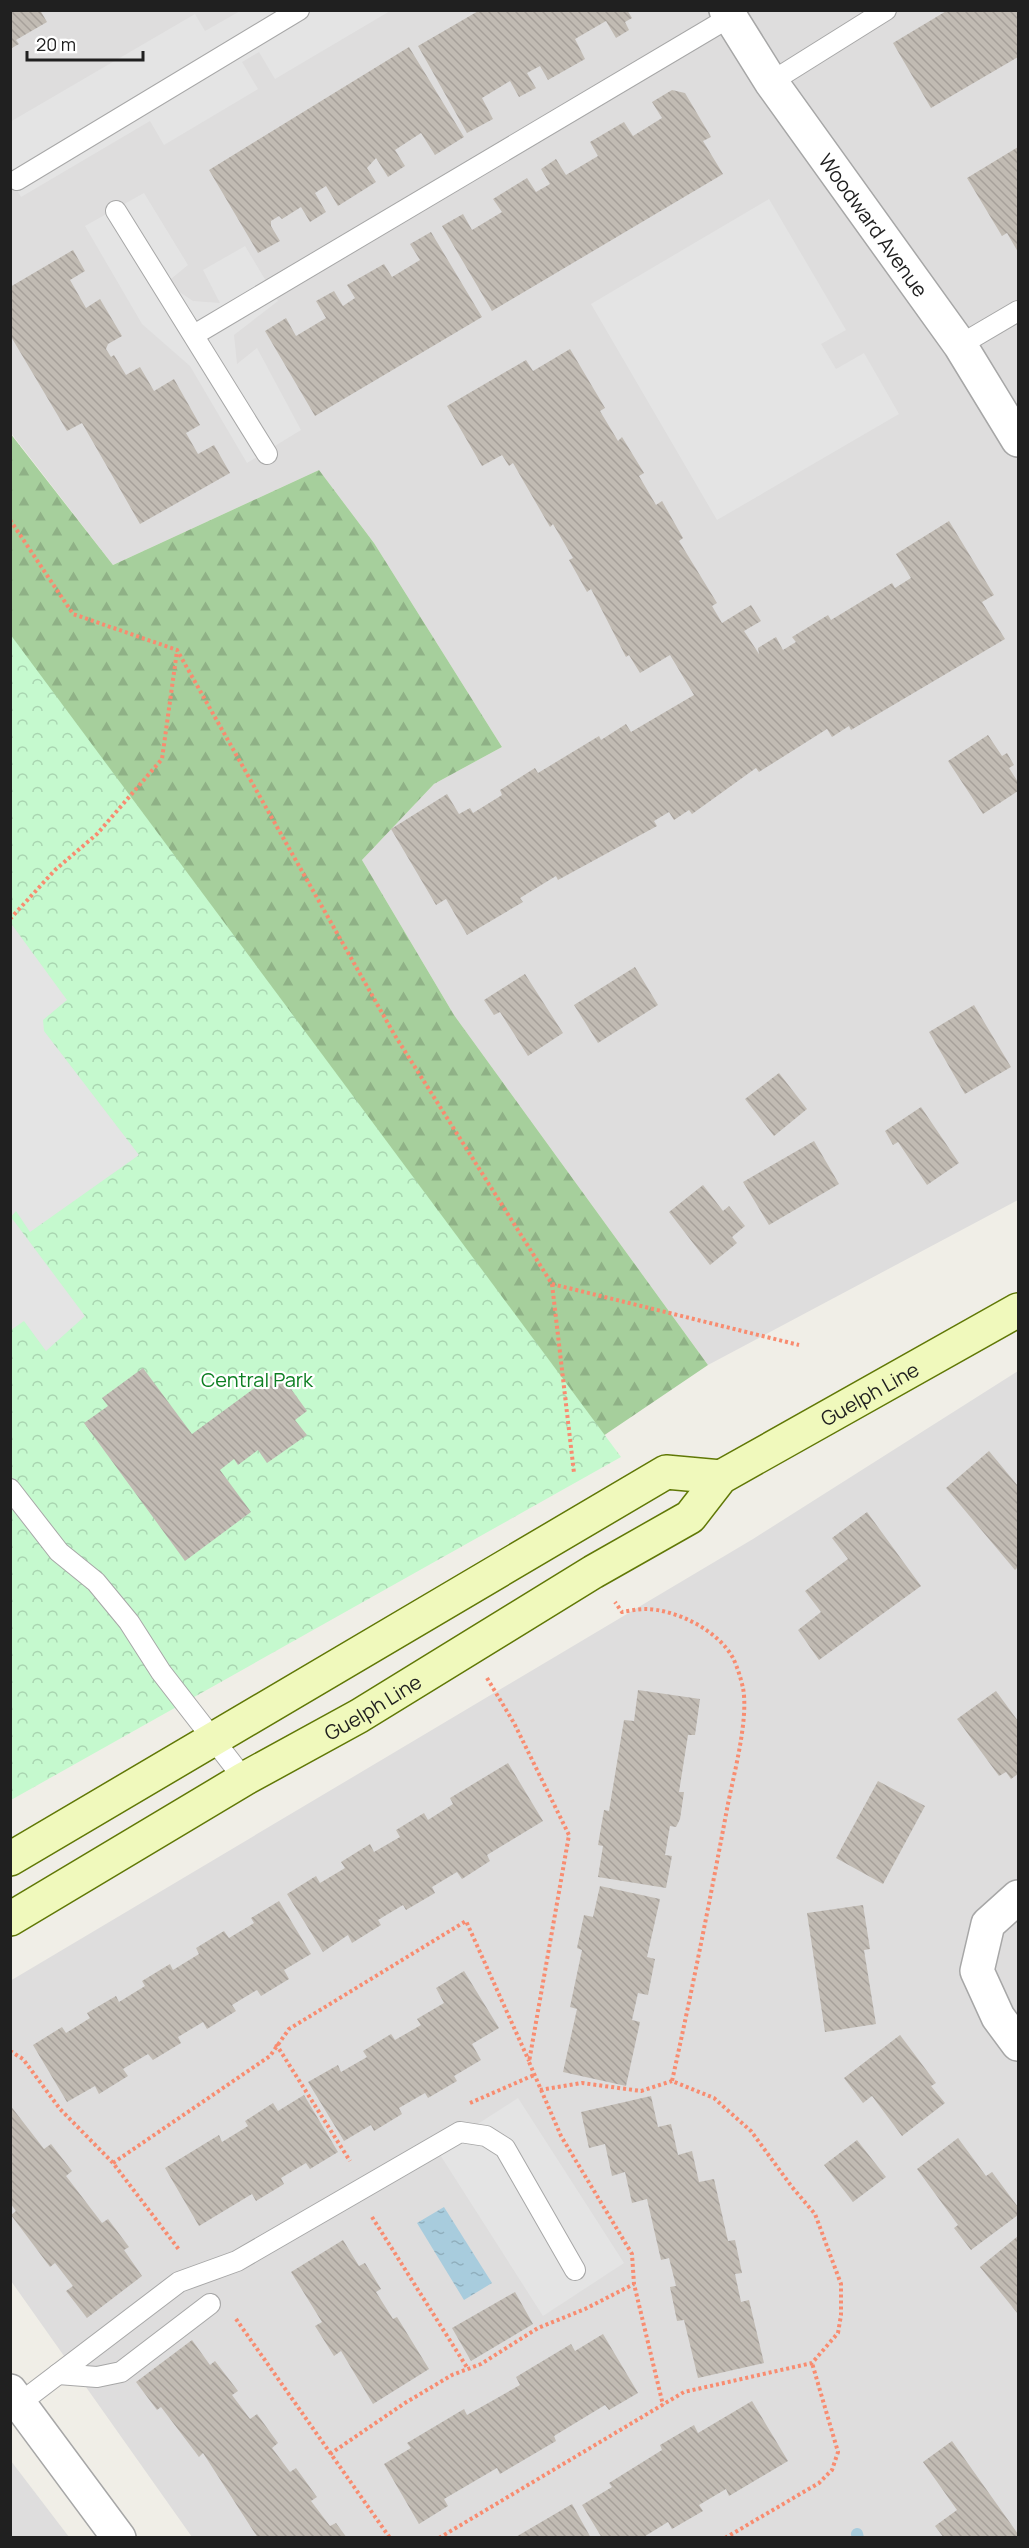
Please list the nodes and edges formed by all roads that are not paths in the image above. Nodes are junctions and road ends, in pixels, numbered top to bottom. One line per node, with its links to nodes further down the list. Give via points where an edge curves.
1 (299, 10): 5 (lane)
2 (886, 10): 4 (lane)
3 (728, 14): 4 (street, Woodward Avenue); 8 (lane)
4 (771, 82): 9 (street, Woodward Avenue)
5 (17, 180)
6 (116, 211): 8 (lane)
7 (1018, 311): 9 (lane)
8 (194, 335): 11 (lane)
9 (960, 345): 10 (street, Woodward Avenue)
10 (1018, 440)
11 (267, 453)
12 (1017, 1314): 13 (main road, Guelph Line)
13 (721, 1477): 15 (main road, via 666,1472); 16 (main road, Guelph Line, via 690,1517 359,1716)
14 (10, 1488): 15 (lane, via 59,1552 96,1582 129,1622)
15 (213, 1740): 16 (lane); 17 (main road)
16 (244, 1779): 19 (main road, Guelph Line)
17 (10, 1859)
18 (1018, 1898): 20 (street, via 988,1924 976,1971 998,2017)
19 (10, 1919)
20 (1018, 2044)
21 (575, 2270): 23 (lane, via 505,2148 486,2136 460,2132 237,2261 179,2282)
22 (210, 2304): 23 (lane, via 121,2372 98,2377)
23 (58, 2374): 24 (lane)
24 (15, 2397): 25 (street)
25 (119, 2538)

